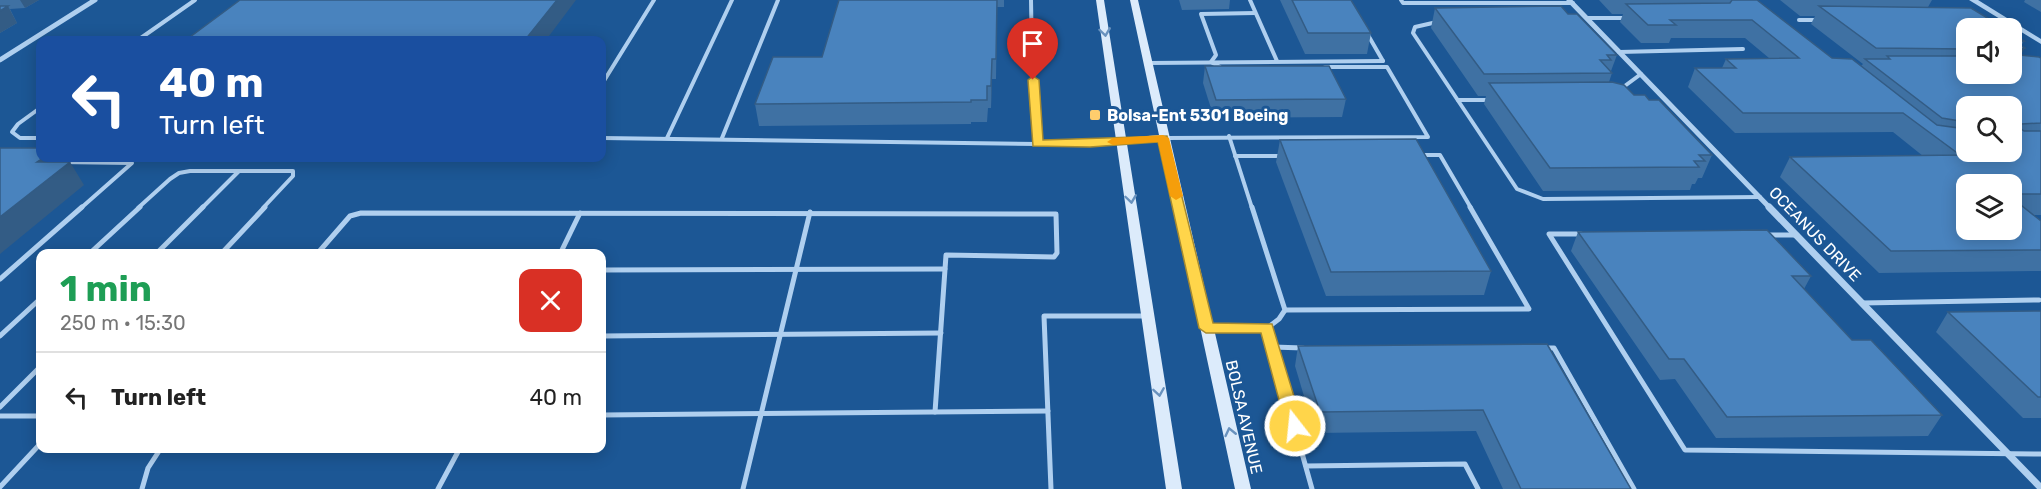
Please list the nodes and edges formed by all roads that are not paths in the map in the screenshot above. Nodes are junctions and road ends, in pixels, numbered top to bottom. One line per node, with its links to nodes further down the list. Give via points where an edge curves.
1 (94, 0): 23 (street)
2 (195, 0): 25 (lane)
3 (654, 0): 34 (lane)
4 (732, 0): 44 (lane)
5 (778, 0): 45 (lane)
6 (1031, 0): 48 (lane)
7 (1100, 0): 47 (main road, one-way to 47)
8 (1134, 0): 32 (main road, BOLSA AVENUE)
9 (1250, 0): 13 (lane)
10 (1401, 0): 12 (lane)
11 (1973, 0): 15 (street)
12 (1571, 2): 16 (street, OCEANUS DRIVE)
13 (1255, 13): 30 (lane); 31 (lane, via 1201,14 1216,55)
14 (1632, 18): 16 (lane)
15 (2003, 18)
16 (1588, 20): 19 (lane); 28 (street, OCEANUS DRIVE)
17 (1799, 20): 18 (lane)
18 (1822, 20)
19 (1579, 21)
20 (1444, 22): 36 (lane, via 1421,24 1413,33)
21 (1366, 30): 30 (lane, via 1383,61)
22 (2022, 30): 26 (street)
23 (36, 36)
24 (36, 36): 29 (street)
25 (144, 36)
26 (2041, 42)
27 (1743, 49): 28 (lane)
28 (1619, 52): 33 (street, OCEANUS DRIVE)
29 (1, 58)
30 (1277, 61): 31 (lane)
31 (1211, 62): 32 (lane); 41 (lane, via 1218,67 1387,67 1428,137)
32 (1146, 63): 46 (main road, BOLSA AVENUE)
33 (1641, 74): 35 (lane); 40 (street, OCEANUS DRIVE)
34 (606, 78)
35 (1614, 93)
36 (1458, 100): 37 (lane); 54 (lane, via 1517,189 1526,194 1542,199)
37 (1503, 100)
38 (36, 111): 42 (lane, via 12,132 20,138)
39 (1674, 118): 40 (lane)
40 (1686, 121): 54 (street, OCEANUS DRIVE)
41 (1229, 136): 46 (lane); 50 (lane)
42 (36, 138)
43 (606, 138): 44 (lane)
44 (667, 138): 45 (lane)
45 (722, 138): 48 (lane)
46 (1163, 138): 47 (main road); 74 (main road, BOLSA AVENUE)
47 (1122, 141): 48 (lane); 73 (main road, one-way to 73)
48 (1038, 144)
49 (1417, 155): 72 (lane, via 1440,155 1528,309)
50 (1235, 156): 51 (lane); 72 (lane)
51 (1292, 156)
52 (57, 162): 68 (lane, via 132,163)
53 (240, 171): 60 (lane, via 180,173); 61 (lane); 62 (lane, via 286,170 293,171 293,176)
54 (1760, 197): 59 (street, OCEANUS DRIVE)
55 (810, 212): 56 (lane); 65 (lane); 66 (lane, via 1056,214 1058,253 1054,257 950,254 946,255)
56 (580, 213): 63 (lane, via 353,214); 64 (lane)
57 (1585, 234): 95 (lane, via 1549,234 1685,450)
58 (1761, 235): 59 (lane)
59 (1797, 235): 71 (street, OCEANUS DRIVE)
60 (94, 249)
61 (161, 249)
62 (226, 249)
63 (322, 249)
64 (562, 249)
65 (797, 268): 66 (lane); 67 (lane); 79 (lane)
66 (945, 269): 76 (lane)
67 (606, 270)
68 (0, 279)
69 (2039, 300): 71 (lane)
70 (36, 303): 77 (lane)
71 (1862, 303): 95 (street, OCEANUS DRIVE)
72 (1285, 310): 75 (lane)
73 (1148, 316): 85 (lane, via 1044,316); 103 (main road, one-way to 103)
74 (1206, 328): 75 (lane); 104 (main road, BOLSA AVENUE, one-way to 74)
75 (1267, 328): 80 (lane)
76 (941, 333): 79 (lane); 86 (lane)
77 (0, 336)
78 (606, 336): 79 (lane)
79 (781, 336): 87 (lane)
80 (1273, 348): 81 (lane); 96 (lane)
81 (1308, 348)
82 (1542, 348): 107 (lane, via 1554,348)
83 (36, 371): 84 (lane)
84 (0, 407)
85 (1048, 411): 86 (lane); 102 (lane)
86 (935, 412): 87 (lane)
87 (760, 414): 88 (lane); 101 (lane)
88 (606, 415)
89 (0, 416): 90 (lane)
90 (36, 416)
91 (36, 448): 97 (lane)
92 (158, 453): 99 (lane)
93 (457, 453): 100 (lane)
94 (2041, 454): 95 (lane)
95 (2009, 455): 98 (street, OCEANUS DRIVE)
96 (1306, 466): 105 (lane); 106 (lane, via 1465,464)
97 (0, 487)
98 (2041, 488)
99 (142, 489)
100 (438, 489)
101 (743, 489)
102 (1051, 489)
103 (1174, 489)
104 (1243, 489)
105 (1312, 489)
106 (1478, 489)
107 (1634, 489)

